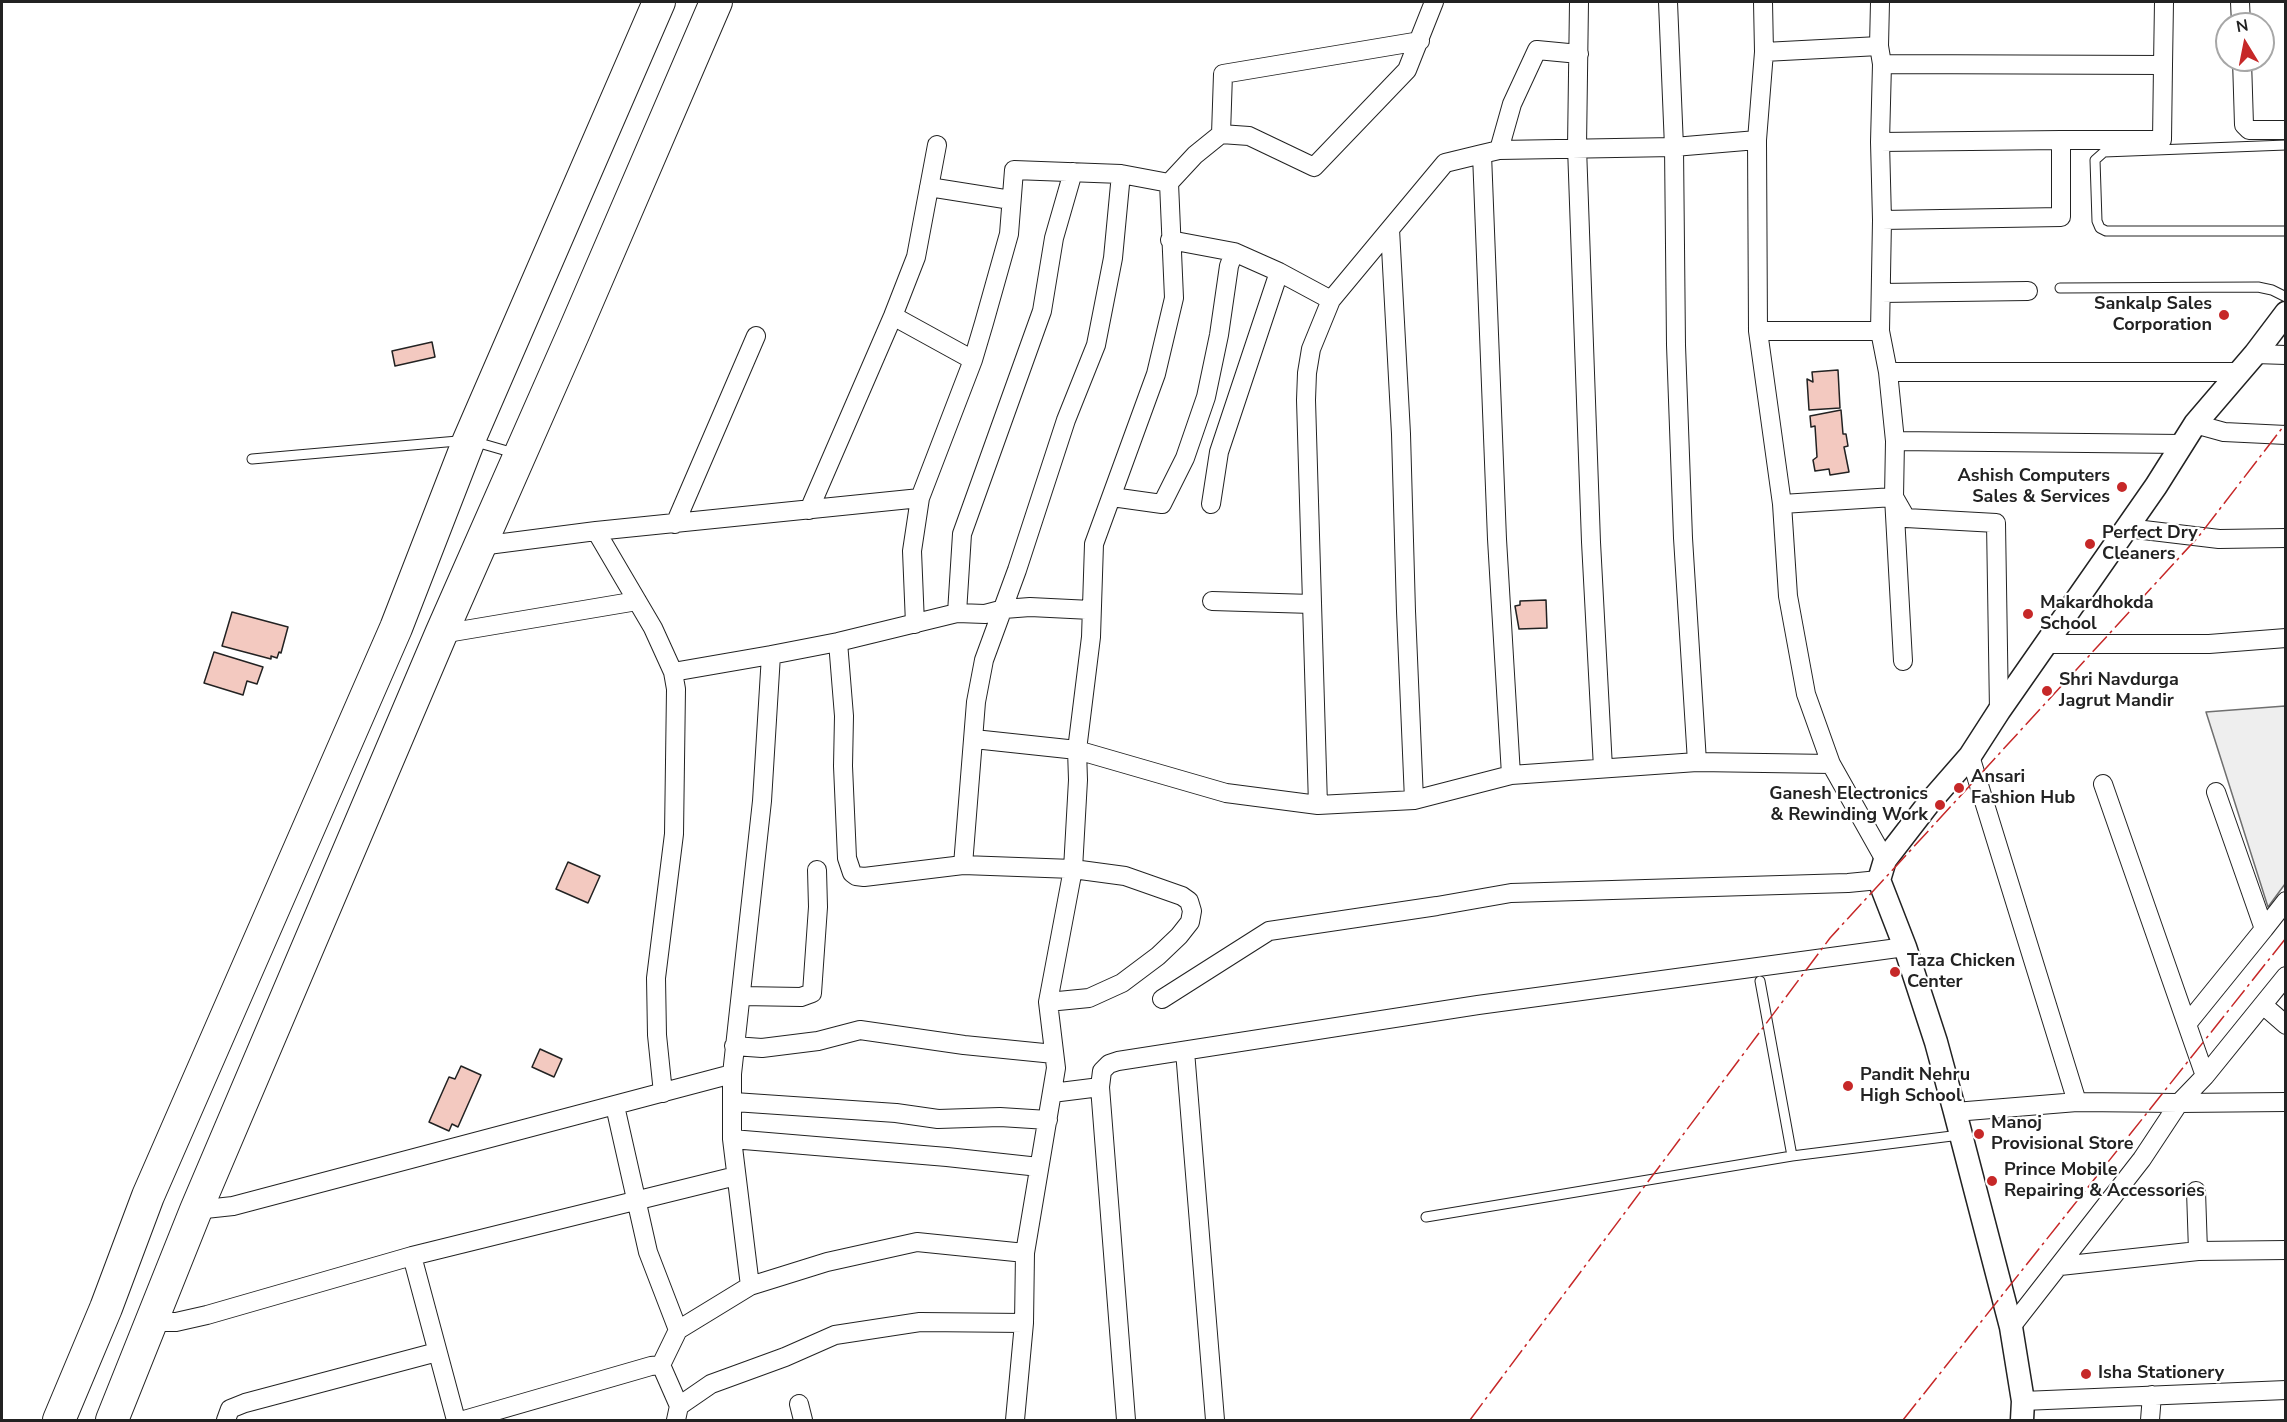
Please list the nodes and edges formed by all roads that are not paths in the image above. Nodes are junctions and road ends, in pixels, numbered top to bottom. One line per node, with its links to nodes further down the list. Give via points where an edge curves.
1 (658, 2): 53 (highway)
2 (716, 2): 56 (highway)
3 (1434, 2): 9 (street)
4 (1579, 2): 11 (street)
5 (1668, 2): 23 (street)
6 (1763, 2): 10 (street)
7 (1880, 2): 12 (street)
8 (2164, 2): 13 (street)
9 (1419, 41): 16 (street, via 1223,74); 16 (street, via 1407,70 1314,167 1249,136)
10 (1764, 52): 12 (street); 17 (street)
11 (1579, 54): 22 (street); 24 (street, via 1537,50)
12 (1880, 55): 13 (street); 19 (street)
13 (2163, 65): 18 (street, via 2162,140)
14 (2242, 72): 15 (street, via 2244,125 2249,130)
15 (2286, 130)
16 (1221, 134): 27 (street)
17 (1757, 140): 23 (street); 43 (street)
18 (2061, 140): 19 (street); 30 (street, via 2061,217)
19 (1880, 142): 30 (street)
20 (937, 145): 28 (street)
21 (2286, 145): 32 (lane, via 2104,152 2095,160 2097,222 2106,231)
22 (1577, 147): 23 (street); 24 (street); 89 (street)
23 (1674, 147): 87 (street, via 1676,345)
24 (1491, 152): 31 (street, via 1445,163); 90 (street, via 1497,539)
25 (1072, 172): 26 (street); 29 (street, via 1014,170); 74 (street, via 1054,238 1042,311 962,534)
26 (1121, 174): 27 (street); 72 (street, via 1113,258 1096,345 1066,420)
27 (1169, 183): 33 (street)
28 (929, 187): 29 (street); 42 (street, via 916,257)
29 (1011, 200): 48 (street, via 1009,234)
30 (1882, 220): 38 (street)
31 (1390, 229): 40 (street); 93 (street)
32 (2286, 231)
33 (1170, 240): 34 (street); 58 (street, via 1174,298 1156,374)
34 (1234, 252): 35 (street); 58 (street, via 1206,397 1185,458 1162,504)
35 (1279, 272): 40 (street); 61 (street, via 1219,452)
36 (2060, 288): 39 (lane, via 2258,287)
37 (2028, 291): 38 (street)
38 (1881, 293): 44 (street)
39 (2286, 297)
40 (1331, 300): 71 (street, via 1311,349 1307,382)
41 (2286, 314): 46 (street)
42 (893, 316): 48 (street); 63 (street)
43 (1758, 331): 44 (street); 62 (street)
44 (1880, 331): 49 (street)
45 (756, 336): 64 (street)
46 (2255, 354): 47 (street); 50 (street)
47 (2286, 355)
48 (973, 360): 60 (street)
49 (1888, 372): 50 (street); 54 (street)
50 (2240, 372): 51 (street)
51 (2195, 424): 52 (street, via 2224,432); 55 (street)
52 (2286, 435)
53 (469, 440): 56 (lane); 57 (lane); 151 (highway, via 396,628 148,1196)
54 (1895, 441): 55 (street); 59 (street)
55 (2182, 444): 65 (street)
56 (520, 455): 68 (highway)
57 (252, 459)
58 (1112, 497): 73 (street, via 1094,544)
59 (1894, 497): 62 (street); 81 (street); 83 (street, via 1906,518 1996,523)
60 (920, 498): 63 (street); 75 (street, via 912,551)
61 (1211, 504)
62 (1782, 504): 88 (street, via 1788,596 1806,694)
63 (809, 510): 64 (street)
64 (675, 524): 66 (street)
65 (2127, 528): 67 (street, via 2219,538); 79 (street)
66 (596, 531): 68 (street); 69 (street)
67 (2286, 538)
68 (480, 546): 76 (highway)
69 (637, 601): 76 (street); 82 (street)
70 (1212, 601): 71 (street)
71 (1312, 604): 94 (street)
72 (1004, 609): 73 (street); 74 (street, via 985,614); 84 (street, via 984,660)
73 (1091, 610): 85 (street)
74 (957, 613): 75 (street)
75 (915, 624): 78 (street)
76 (441, 634): 132 (highway)
77 (2286, 638): 79 (street, via 2209,644)
78 (838, 642): 80 (street); 95 (street, via 847,858 852,873 864,877)
79 (2046, 644): 83 (street)
80 (771, 655): 82 (street); 104 (street, via 762,801)
81 (1903, 661)
82 (673, 672): 116 (street, via 674,834 656,978)
83 (1999, 711): 86 (street)
84 (974, 739): 85 (street); 95 (street)
85 (1077, 750): 94 (street, via 1226,793); 96 (street)
86 (1970, 756): 98 (street, via 1929,803); 119 (street)
87 (1697, 762): 88 (street); 89 (street)
88 (1832, 764): 98 (street)
89 (1603, 768): 90 (street)
90 (1511, 775): 93 (street)
91 (2103, 784): 108 (street)
92 (2216, 792): 100 (street)
93 (1414, 800): 94 (street)
94 (1318, 805)
95 (963, 865): 96 (street)
96 (1072, 868): 106 (street); 106 (street, via 1125,876 1182,896 1189,901 1192,912 1190,922 1179,936 1122,983 1089,998)
97 (817, 870): 104 (street, via 812,993 801,997)
98 (1882, 870): 101 (street); 105 (street, via 1825,884 1511,893 1269,931)
99 (2286, 901): 100 (street)
100 (2264, 929): 108 (street)
101 (1905, 946): 111 (street, via 1478,1005); 123 (street)
102 (2286, 976): 107 (street)
103 (1760, 981): 127 (lane)
104 (741, 996): 110 (street)
105 (1162, 999)
106 (1048, 1002): 112 (street)
107 (2263, 1005): 109 (street); 114 (street)
108 (2187, 1024): 114 (street)
109 (2286, 1024)
110 (734, 1046): 112 (street, via 762,1048 819,1041 860,1030); 113 (street)
111 (1185, 1051): 115 (street, via 1109,1064 1102,1071); 158 (street)
112 (1054, 1053): 117 (street)
113 (732, 1074): 116 (street); 118 (street)
114 (2205, 1076): 121 (street)
115 (1100, 1087): 117 (street); 157 (street)
116 (663, 1093): 122 (street)
117 (1052, 1093): 124 (street)
118 (734, 1102): 124 (street, via 938,1119); 126 (street)
119 (2077, 1102): 121 (street); 123 (street)
120 (2286, 1102): 121 (street)
121 (2179, 1103): 138 (street, via 2142,1160)
122 (615, 1106): 131 (street); 132 (street, via 233,1206)
123 (1955, 1112): 125 (street)
124 (1048, 1120): 128 (street)
125 (1960, 1135): 127 (lane); 142 (street)
126 (732, 1139): 128 (street); 129 (street)
127 (1792, 1156): 133 (lane)
128 (1039, 1167): 136 (street)
129 (736, 1176): 131 (street); 139 (street)
130 (2196, 1191): 135 (street)
131 (636, 1201): 137 (street); 143 (street, via 648,1252)
132 (196, 1210): 140 (highway)
133 (1425, 1216)
134 (2286, 1250): 135 (street)
135 (2198, 1251): 138 (street)
136 (1025, 1253): 139 (street, via 917,1242 827,1262); 141 (street)
137 (412, 1257): 140 (street, via 207,1315 176,1322); 144 (street)
138 (2060, 1266): 142 (street)
139 (750, 1286): 143 (street)
140 (152, 1322): 152 (highway)
141 (1024, 1323): 150 (street, via 920,1322 835,1335 711,1384); 156 (street)
142 (2011, 1327): 148 (street)
143 (678, 1330): 145 (street)
144 (437, 1352): 153 (street, via 245,1403 230,1409); 154 (street)
145 (661, 1365): 149 (street); 150 (street)
146 (2286, 1390): 147 (street)
147 (2152, 1395): 148 (street); 159 (street)
148 (2023, 1411)
149 (522, 1412): 155 (street)
150 (678, 1413)
151 (58, 1420)
152 (112, 1420)
153 (226, 1420)
154 (456, 1420)
155 (464, 1420)
156 (1016, 1420)
157 (1126, 1420)
158 (1215, 1420)
159 (2150, 1420)

